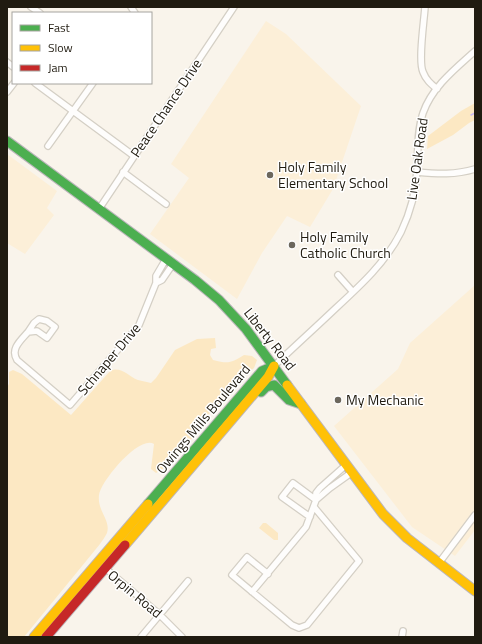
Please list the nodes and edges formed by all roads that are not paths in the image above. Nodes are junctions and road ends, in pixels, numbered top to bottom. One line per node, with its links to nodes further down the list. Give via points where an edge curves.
1 (234, 7): 12 (street, Peace Chance Drive)
2 (424, 7): 7 (street, via 422,70 425,78)
3 (475, 50): 7 (street, Live Oak Road)
4 (13, 84): 8 (street)
5 (36, 84): 9 (street)
6 (93, 84): 9 (street)
7 (437, 89): 15 (street, Live Oak Road, via 421,120)
8 (7, 92)
9 (74, 112): 11 (street); 12 (street)
10 (7, 142): 17 (main road, Liberty Road)
11 (48, 146)
12 (134, 156): 14 (street, Peace Chance Drive)
13 (475, 169): 15 (street, via 439,175)
14 (123, 172): 16 (street); 17 (street, Peace Chance Drive)
15 (417, 172): 21 (street, Live Oak Road, via 413,200 397,239 380,264)
16 (166, 204)
17 (99, 209): 18 (main road, Liberty Road)
18 (170, 261): 20 (street, Schnaper Drive, via 162,280); 20 (street, Schnaper Drive, via 156,276); 23 (main road, Liberty Road, via 226,306)
19 (338, 275): 21 (street)
20 (156, 283): 22 (street, Schnaper Drive, via 139,325 70,405 17,360 15,347)
21 (353, 292): 23 (street, Live Oak Road)
22 (28, 332): 22 (street, Schnaper Drive, via 37,331 47,338 55,327 47,321 39,320)
23 (274, 366): 24 (main road, Owings Mills Boulevard); 25 (main road, Liberty Road); 38 (main road, Owings Mills Boulevard, via 262,371)
24 (251, 396): 25 (main road, via 256,396 266,386 272,385 279,387 289,400); 32 (main road, Owings Mills Boulevard)
25 (302, 404): 26 (main road, Liberty Road)
26 (349, 469): 27 (street); 27 (street, via 320,488 316,493); 31 (main road, Liberty Road, via 388,520)
27 (316, 500): 28 (street); 30 (street, via 293,483 282,497)
28 (314, 507): 30 (street); 36 (street, via 359,561 303,628 292,625)
29 (475, 515): 31 (street)
30 (310, 517): 33 (street, via 304,530)
31 (439, 563): 35 (main road, Liberty Road)
32 (105, 568): 37 (street, Orpin Road); 39 (main road, Owings Mills Boulevard)
33 (268, 574): 36 (street); 36 (street, via 247,557 232,575)
34 (188, 581): 37 (street)
35 (475, 591)
36 (252, 592)
37 (159, 614): 40 (street); 41 (street, Orpin Road)
38 (34, 637)
39 (46, 637)
40 (141, 637)
41 (182, 637)

